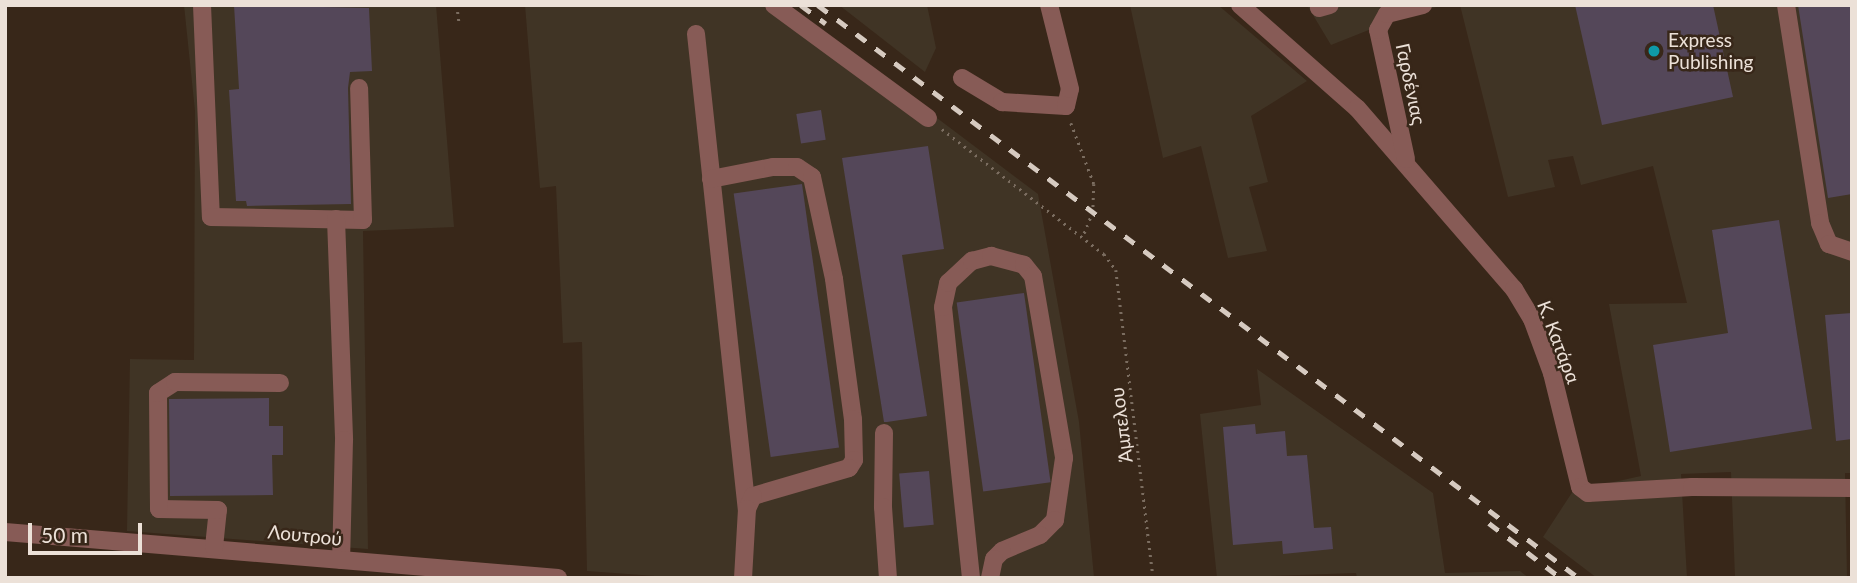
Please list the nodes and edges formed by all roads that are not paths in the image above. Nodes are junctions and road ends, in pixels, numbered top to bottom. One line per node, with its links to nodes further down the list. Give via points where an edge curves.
1 (202, 5): 13 (street, via 211,217)
2 (774, 5): 10 (street)
3 (1049, 5): 8 (street, via 1070,89 1066,106 1002,102)
4 (1240, 5): 11 (street, Κ. Κατάρα, via 1357,108)
5 (1423, 5): 11 (street, Γαρδένιας, via 1387,14 1378,30)
6 (1786, 6): 14 (street, via 1820,223 1829,244)
7 (696, 34): 12 (street)
8 (962, 78)
9 (359, 88): 13 (street, via 363,220)
10 (928, 118)
11 (1406, 161): 17 (street, Κ. Κατάρα, via 1514,289 1532,318 1552,373 1580,487 1588,493 1692,487)
12 (711, 179): 18 (street); 18 (street, via 773,167 797,167 812,177 852,395 854,460 849,468 762,489 752,496)
13 (335, 219): 21 (street, via 344,440)
14 (1852, 252)
15 (279, 383): 20 (street, via 168,382 158,393 159,509 218,509)
16 (884, 433): 24 (street)
17 (1852, 488)
18 (747, 509): 23 (street)
19 (5, 532): 20 (street, Λουτρού)
20 (214, 547): 21 (street, Λουτρού)
21 (341, 560): 22 (street, Λουτρού)
22 (558, 578)
23 (743, 578)
24 (888, 578)
25 (971, 578): 26 (street, via 943,307 948,284 972,261 990,256 1024,265 1033,276 1065,458 1055,520 1040,535 1002,551 994,559)
26 (990, 578)

